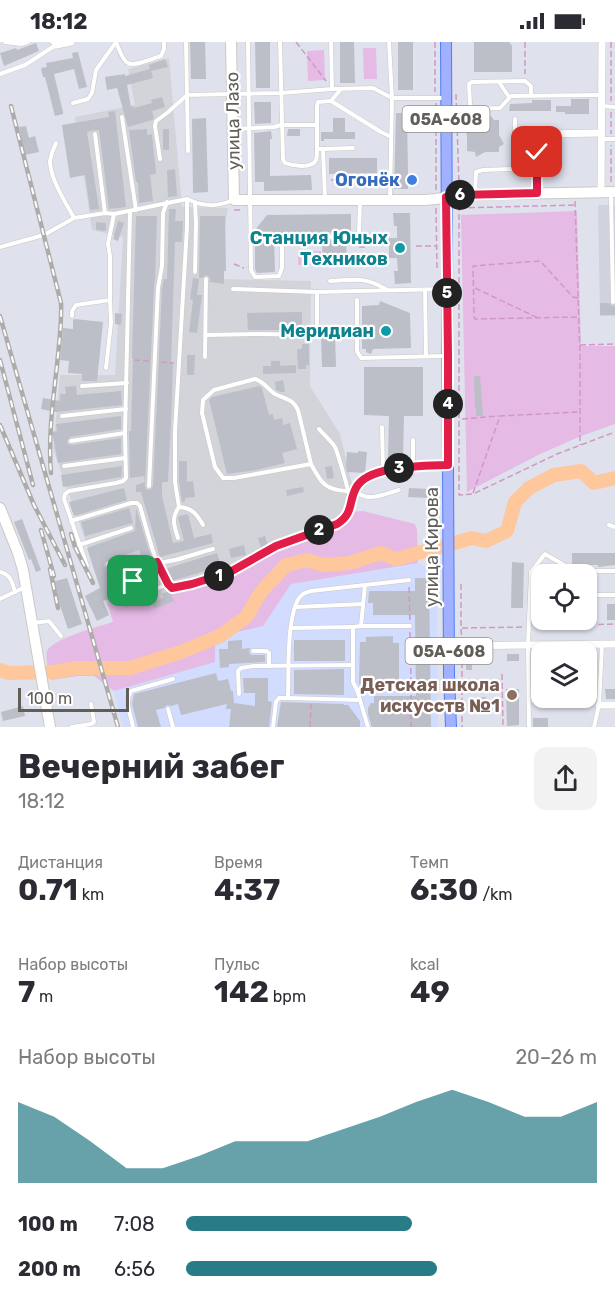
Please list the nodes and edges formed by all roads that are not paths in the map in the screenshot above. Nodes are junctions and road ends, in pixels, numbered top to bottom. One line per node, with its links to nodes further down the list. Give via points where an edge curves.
1 (5, 42): 2 (lane)
2 (28, 42)
3 (71, 42): 14 (street)
4 (116, 42): 5 (lane, via 124,59 133,65 161,56); 29 (lane, via 96,70 88,99)
5 (164, 42)
6 (186, 42): 22 (lane)
7 (231, 42): 19 (main road, улица Лазо)
8 (249, 42): 20 (lane)
9 (280, 42): 21 (lane)
10 (331, 42): 17 (lane)
11 (389, 42): 26 (lane)
12 (446, 42): 27 (main road, улица Кирова / 05А-608)
13 (602, 42): 24 (street)
14 (54, 44): 15 (lane, via 25,65)
15 (0, 74)
16 (498, 81): 23 (lane, via 525,81 531,86); 25 (lane); 25 (lane, via 470,82 471,108 500,108)
17 (332, 89): 18 (lane); 21 (lane)
18 (342, 89): 26 (lane, via 373,88); 28 (lane)
19 (232, 93): 20 (lane); 22 (lane); 37 (main road, улица Лазо)
20 (250, 93): 21 (lane); 36 (lane)
21 (281, 93): 34 (lane)
22 (187, 94): 45 (lane); 46 (lane, via 156,121)
23 (531, 95): 24 (lane); 25 (lane)
24 (602, 95): 30 (street)
25 (509, 97)
26 (392, 98): 27 (lane); 40 (lane)
27 (441, 98): 50 (main road, улица Кирова / 05А-608)
28 (331, 101): 35 (lane, via 318,102); 40 (lane)
29 (73, 103)
30 (602, 106): 31 (lane); 39 (street)
31 (613, 106)
32 (122, 117): 59 (lane)
33 (515, 119): 49 (lane, via 515,166 509,170 476,172)
34 (282, 125): 35 (lane); 36 (lane); 44 (lane, via 285,163 309,165 317,159)
35 (317, 125): 44 (lane)
36 (250, 128): 37 (lane); 53 (lane)
37 (233, 129): 52 (main road, улица Лазо)
38 (95, 134): 60 (lane)
39 (602, 136): 41 (lane); 47 (street); 48 (street, via 541,135)
40 (391, 137): 54 (lane)
41 (613, 139)
42 (56, 143): 62 (lane, via 51,170)
43 (353, 148): 44 (lane)
44 (320, 149): 55 (lane)
45 (188, 151)
46 (160, 159)
47 (609, 191): 48 (main road); 74 (lane)
48 (537, 193): 49 (main road)
49 (475, 194): 50 (main road)
50 (446, 197): 54 (main road); 68 (main road, улица Кирова / 05А-608)
51 (187, 200): 57 (lane); 58 (lane); 101 (lane, via 175,431)
52 (234, 200): 53 (main road); 58 (lane, via 216,206)
53 (250, 200): 55 (main road); 56 (lane, via 251,270 255,277 279,276 283,240 355,236)
54 (390, 200): 56 (main road)
55 (324, 201): 56 (main road)
56 (360, 201)
57 (167, 202): 59 (lane); 96 (lane, via 158,288)
58 (195, 203): 64 (lane)
59 (133, 210): 61 (lane); 81 (lane)
60 (105, 213): 61 (lane); 62 (lane)
61 (114, 214): 72 (lane, via 108,244)
62 (74, 218): 63 (lane, via 44,235)
63 (0, 247)
64 (195, 272)
65 (206, 279): 76 (lane)
66 (330, 281): 69 (lane, via 368,280)
67 (233, 289): 71 (lane)
68 (447, 289): 70 (lane); 78 (main road, улица Кирова / 05А-608)
69 (387, 290): 70 (lane); 71 (lane)
70 (425, 290): 77 (lane)
71 (318, 292): 76 (lane, via 315,335)
72 (110, 300): 75 (lane, via 76,305); 80 (lane)
73 (357, 300): 77 (lane, via 360,357)
74 (613, 302)
75 (72, 316)
76 (206, 335): 79 (lane)
77 (426, 356): 78 (lane)
78 (448, 356): 92 (main road, улица Кирова / 05А-608)
79 (205, 357)
80 (106, 368)
81 (127, 382): 82 (lane); 83 (lane)
82 (82, 386)
83 (126, 409): 84 (lane); 87 (lane)
84 (62, 416)
85 (382, 427): 95 (lane)
86 (319, 429): 97 (lane, via 334,445)
87 (125, 433): 89 (lane); 90 (lane)
88 (413, 440): 94 (lane)
89 (71, 441)
90 (125, 458): 93 (lane); 103 (lane, via 123,481 65,494)
91 (311, 465): 91 (lane, via 223,478 214,467 202,413 203,400 214,390 262,381 275,394 295,404); 97 (lane, via 324,485)
92 (448, 465): 94 (lane); 139 (main road, улица Кирова / 05А-608)
93 (64, 466)
94 (412, 467): 95 (lane)
95 (383, 471): 98 (lane, via 361,481)
96 (149, 486)
97 (347, 490): 100 (lane)
98 (355, 490): 99 (lane, via 360,496 371,498); 100 (lane)
99 (399, 490)
100 (352, 503): 118 (lane, via 349,513 337,524 276,546 230,572 176,588)
101 (179, 507): 104 (lane, via 193,511); 108 (lane, via 173,521)
102 (0, 508): 120 (main road)
103 (71, 521): 109 (lane); 111 (lane, via 137,503)
104 (203, 525)
105 (609, 525): 106 (lane)
106 (615, 527)
107 (131, 528): 109 (lane)
108 (178, 538)
109 (79, 545): 113 (lane)
110 (213, 549): 111 (lane)
111 (157, 562): 114 (lane); 118 (lane)
112 (108, 564): 114 (lane, via 134,557)
113 (87, 567)
114 (143, 570): 121 (lane, via 141,577)
115 (615, 571): 126 (lane, via 571,569 545,554 531,572)
116 (0, 572): 123 (lane, via 12,580)
117 (410, 580): 119 (lane)
118 (168, 584): 122 (lane)
119 (365, 585): 128 (lane); 129 (lane, via 304,593)
120 (27, 586): 123 (lane); 130 (main road)
121 (116, 588)
122 (153, 590)
123 (15, 592): 127 (lane)
124 (597, 595): 125 (lane)
125 (615, 595)
126 (530, 597): 138 (lane)
127 (0, 599)
128 (363, 604): 129 (lane); 133 (lane)
129 (296, 607): 134 (lane)
130 (32, 623): 135 (lane, via 49,621); 154 (main road)
131 (410, 626): 133 (lane)
132 (353, 627): 133 (lane); 134 (lane); 142 (lane)
133 (361, 627)
134 (291, 628): 141 (lane)
135 (62, 636)
136 (602, 644): 137 (street); 138 (street); 151 (lane)
137 (615, 644)
138 (528, 645): 139 (street); 161 (lane)
139 (449, 646): 160 (main road, улица Кирова / 05А-608)
140 (253, 651): 143 (lane, via 269,653)
141 (289, 666): 142 (lane); 143 (lane); 148 (lane)
142 (352, 666): 146 (lane)
143 (269, 667): 147 (lane, via 241,668)
144 (173, 679): 156 (lane, via 128,694)
145 (411, 689): 146 (lane)
146 (357, 690): 149 (lane)
147 (239, 694)
148 (288, 698): 149 (lane); 158 (lane, via 276,702)
149 (360, 700): 159 (lane)
150 (91, 704): 155 (lane, via 94,722)
151 (599, 705): 152 (street); 162 (lane)
152 (615, 705)
153 (168, 709): 157 (lane)
154 (52, 726)
155 (72, 727)
156 (133, 727)
157 (173, 727)
158 (273, 727)
159 (368, 727)
160 (451, 727)
161 (529, 727)
162 (594, 727)

